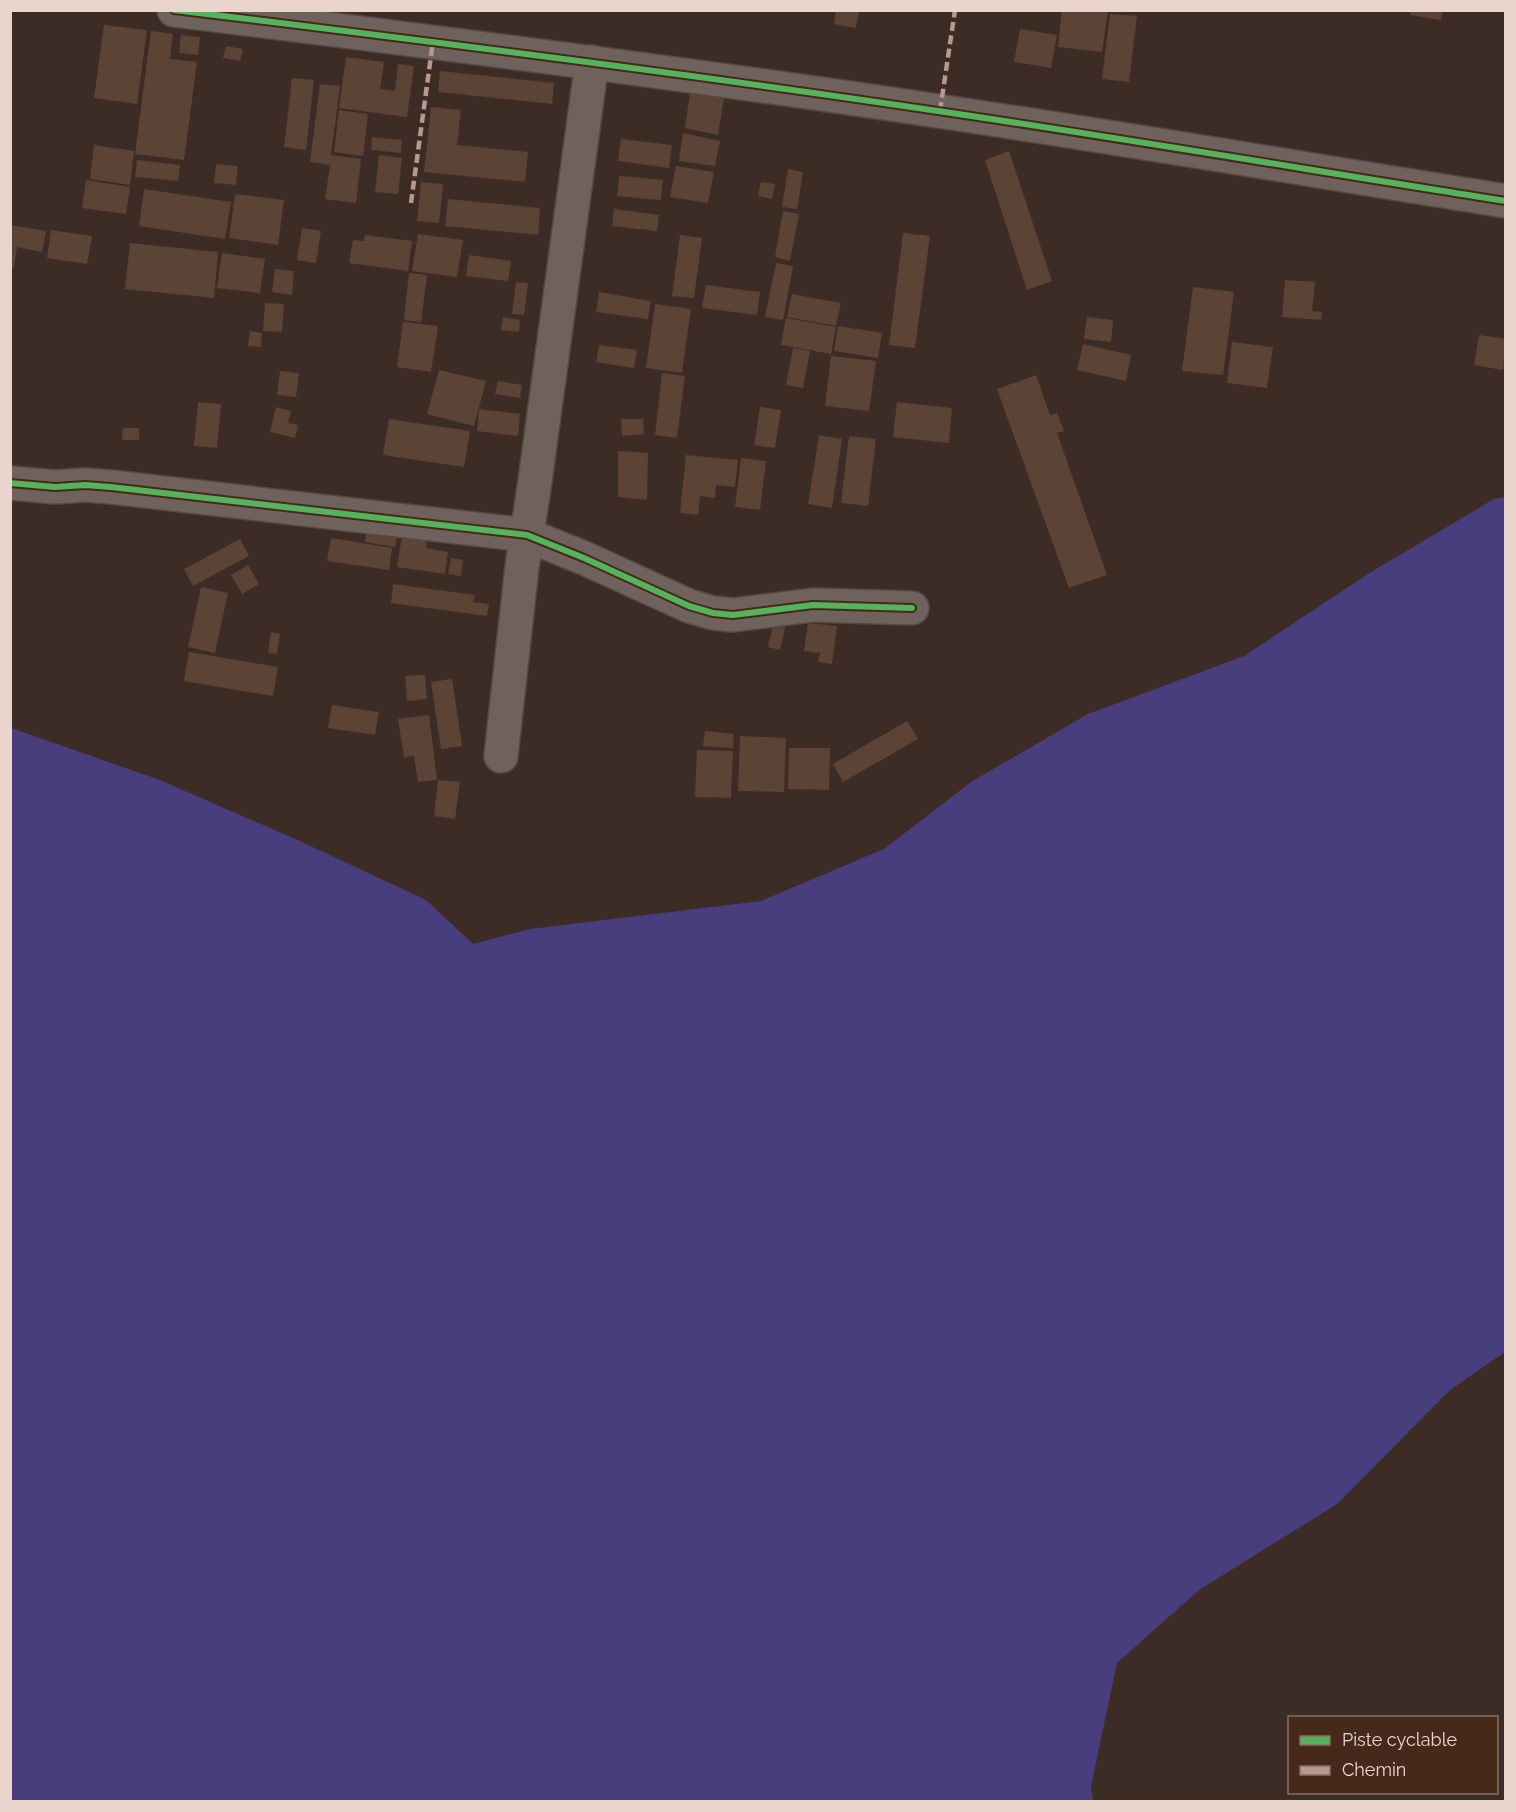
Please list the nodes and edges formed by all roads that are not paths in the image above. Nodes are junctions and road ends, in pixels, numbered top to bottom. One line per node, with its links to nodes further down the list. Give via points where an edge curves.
1 (174, 10): 2 (street)
2 (592, 62): 3 (street, via 952,113); 5 (street)
3 (1506, 201)
4 (10, 483): 5 (street, via 111,487)
5 (527, 535): 6 (street, via 713,613 733,615 813,605); 7 (street)
6 (912, 608)
7 (501, 756)

